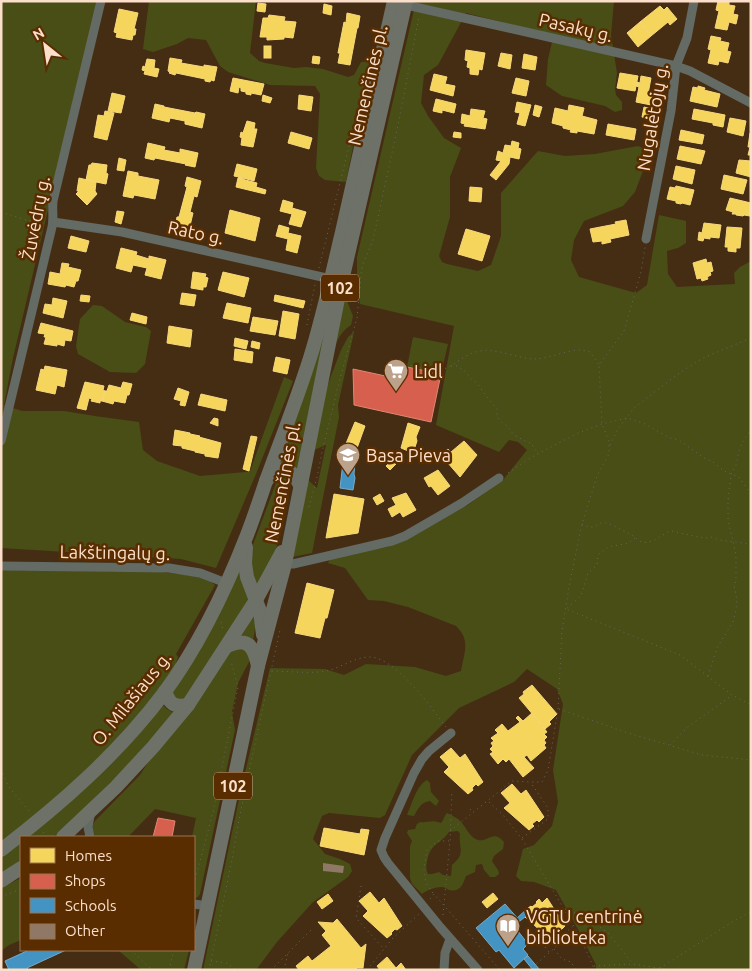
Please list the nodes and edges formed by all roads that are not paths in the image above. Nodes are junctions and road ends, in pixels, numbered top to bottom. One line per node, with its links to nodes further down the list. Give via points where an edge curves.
1 (101, 1): 6 (street, Žuvėdrų g., via 53,201)
2 (694, 1): 4 (street, Nugalėtojų g.)
3 (397, 2): 4 (street, Pasakų g.); 8 (main road, Nemenčinės pl. / 102); 12 (main road, Nemenčinės pl. / 102)
4 (676, 66): 5 (street, Pasakų g.); 7 (street, Nugalėtojų g., via 672,111)
5 (751, 104)
6 (53, 225): 8 (street, Rato g., via 122,232); 9 (street, Žuvėdrų g.)
7 (646, 239)
8 (331, 279): 11 (main road, Nemenčinės pl. / 102, via 310,356)
9 (1, 441)
10 (499, 478): 15 (street, via 405,536)
11 (266, 481): 12 (main road, via 276,471 284,469 295,475); 14 (main road, Nemenčinės pl. / 102)
12 (300, 485): 13 (main road, Nemenčinės pl. / 102)
13 (290, 533): 15 (main road, Nemenčinės pl. / 102); 18 (main road)
14 (247, 536): 17 (main road, O. Milašiaus g.); 18 (main road, 102, via 245,563)
15 (285, 564): 19 (main road, Nemenčinės pl. / 102)
16 (1, 566): 17 (street, Lakštingalų g., via 168,568 200,573)
17 (226, 583): 22 (main road, O. Milašiaus g., via 202,633)
18 (256, 600): 19 (main road, 102); 20 (main road)
19 (264, 640): 21 (main road, Nemenčinės pl. / 102)
20 (227, 646): 21 (main road, via 235,642 246,644); 23 (main road)
21 (264, 668): 31 (main road, Nemenčinės pl. / 102)
22 (165, 691): 23 (main road, via 172,704); 28 (main road, O. Milašiaus g., via 111,755 79,786)
23 (188, 705): 25 (main road, via 153,747)
24 (451, 733): 32 (street, via 422,758 381,850)
25 (91, 811): 26 (main road); 27 (street)
26 (63, 836)
27 (90, 836)
28 (1, 850)
29 (20, 869): 30 (main road)
30 (1, 881)
31 (201, 905): 33 (main road, Nemenčinės pl. / 102)
32 (450, 939): 34 (street); 35 (street)
33 (194, 970)
34 (444, 970)
35 (478, 970)

